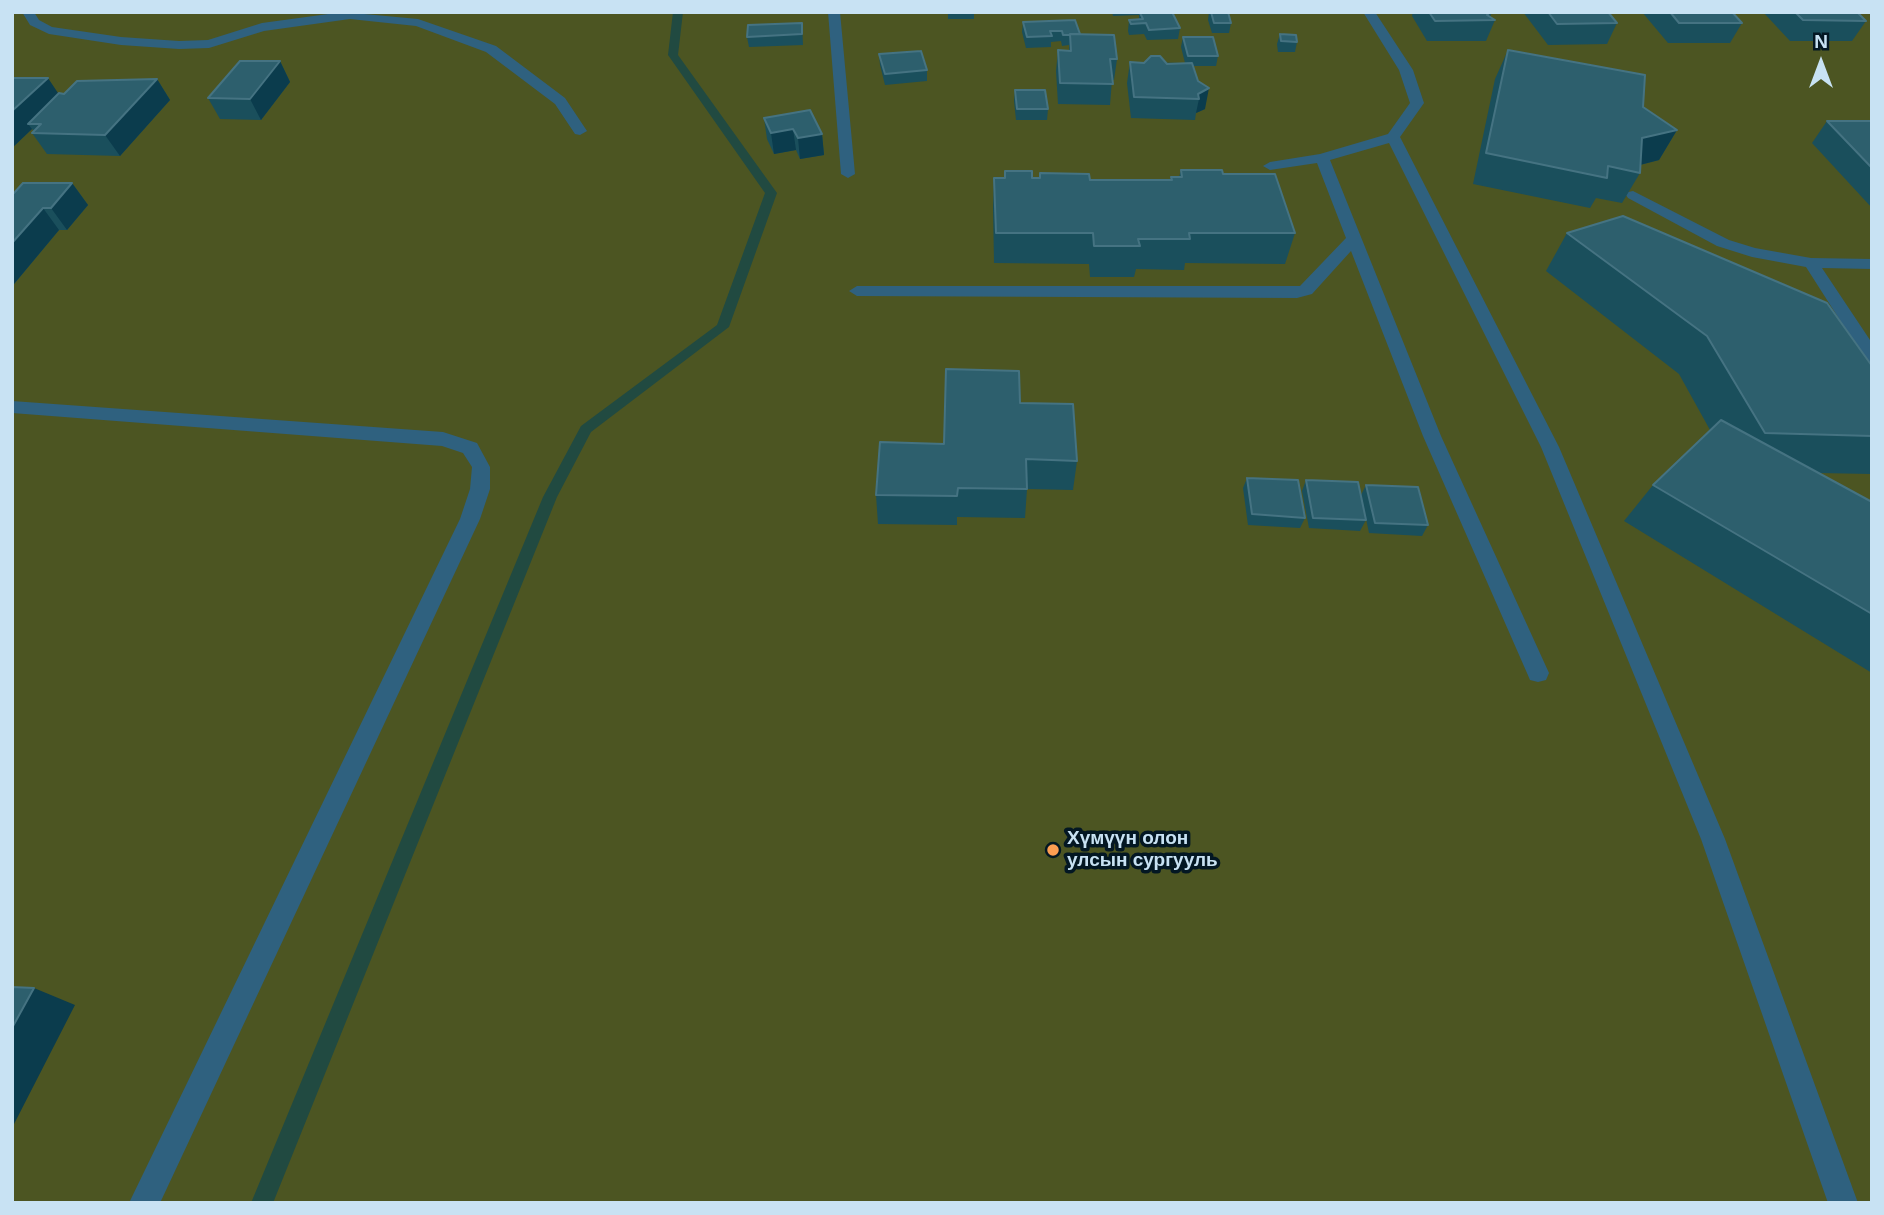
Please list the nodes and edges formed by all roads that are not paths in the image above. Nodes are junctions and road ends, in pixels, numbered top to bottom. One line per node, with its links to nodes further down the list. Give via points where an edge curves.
1 (28, 12): 4 (street, via 34,22 49,30 179,45 209,44 262,27 350,15 418,23 491,49 560,101)
2 (834, 12): 8 (street)
3 (1370, 12): 5 (street, via 1406,70 1417,103)
4 (580, 131)
5 (1393, 137): 6 (street); 18 (street, via 1550,447 1713,839)
6 (1322, 158): 7 (street); 10 (street)
7 (1270, 166)
8 (848, 174)
9 (1633, 195): 11 (street, via 1723,243)
10 (1354, 238): 13 (street, via 1306,290 1297,293); 16 (street, via 1432,436)
11 (1811, 263): 12 (street); 14 (street)
12 (1872, 264)
13 (857, 290)
14 (1872, 357)
15 (12, 407): 17 (street, via 443,439 470,448 481,467 480,489 470,519)
16 (1538, 673)
17 (144, 1203)
18 (1843, 1203)

